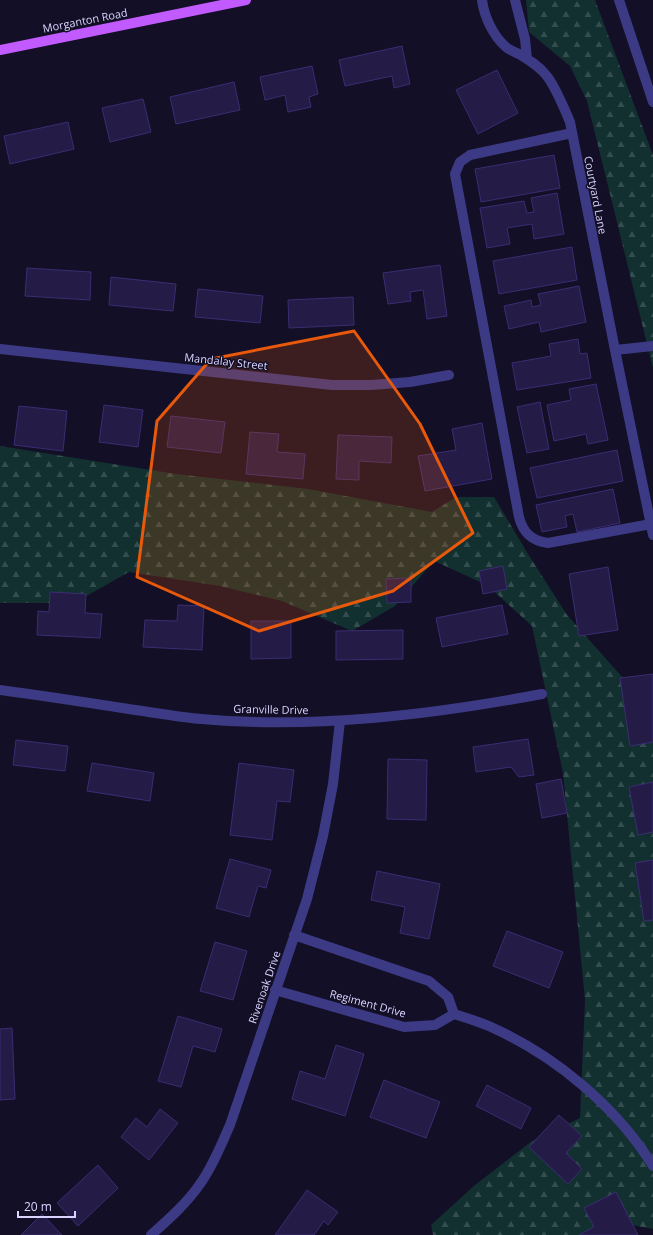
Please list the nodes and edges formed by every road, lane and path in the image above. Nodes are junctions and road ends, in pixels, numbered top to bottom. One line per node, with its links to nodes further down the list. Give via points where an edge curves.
1 (246, 0): 5 (main road, Morganton Road)
2 (482, 0): 6 (street, Courtyard Lane, via 491,26 498,37 506,47)
3 (515, 0): 6 (street)
4 (619, 0): 7 (street)
5 (0, 50)
6 (527, 59): 8 (street, Courtyard Lane, via 547,76 565,110)
7 (653, 102)
8 (572, 133): 11 (street, Courtyard Lane); 13 (street, via 470,155 460,162 455,174 519,517 522,527 530,536 538,541 548,542)
9 (653, 346): 11 (street)
10 (0, 348): 12 (street, Mandalay Street, via 332,385 410,382)
11 (615, 350): 13 (street, Courtyard Lane)
12 (449, 375)
13 (651, 524): 14 (street, Courtyard Lane)
14 (653, 535)
15 (0, 690): 17 (street, Granville Drive, via 200,719 265,722)
16 (542, 694): 17 (street, Granville Drive, via 404,716)
17 (340, 721): 18 (street, Rivenoak Drive, via 324,836 307,899)
18 (294, 935): 19 (street, Rivenoak Drive); 20 (street, via 429,981 448,997)
19 (275, 990): 20 (street, Regiment Drive, via 404,1026 435,1024); 22 (street, Rivenoak Drive, via 230,1125 214,1161 184,1204)
20 (454, 1014): 21 (street, via 491,1027 526,1045 579,1082 625,1129)
21 (653, 1166)
22 (151, 1235)

